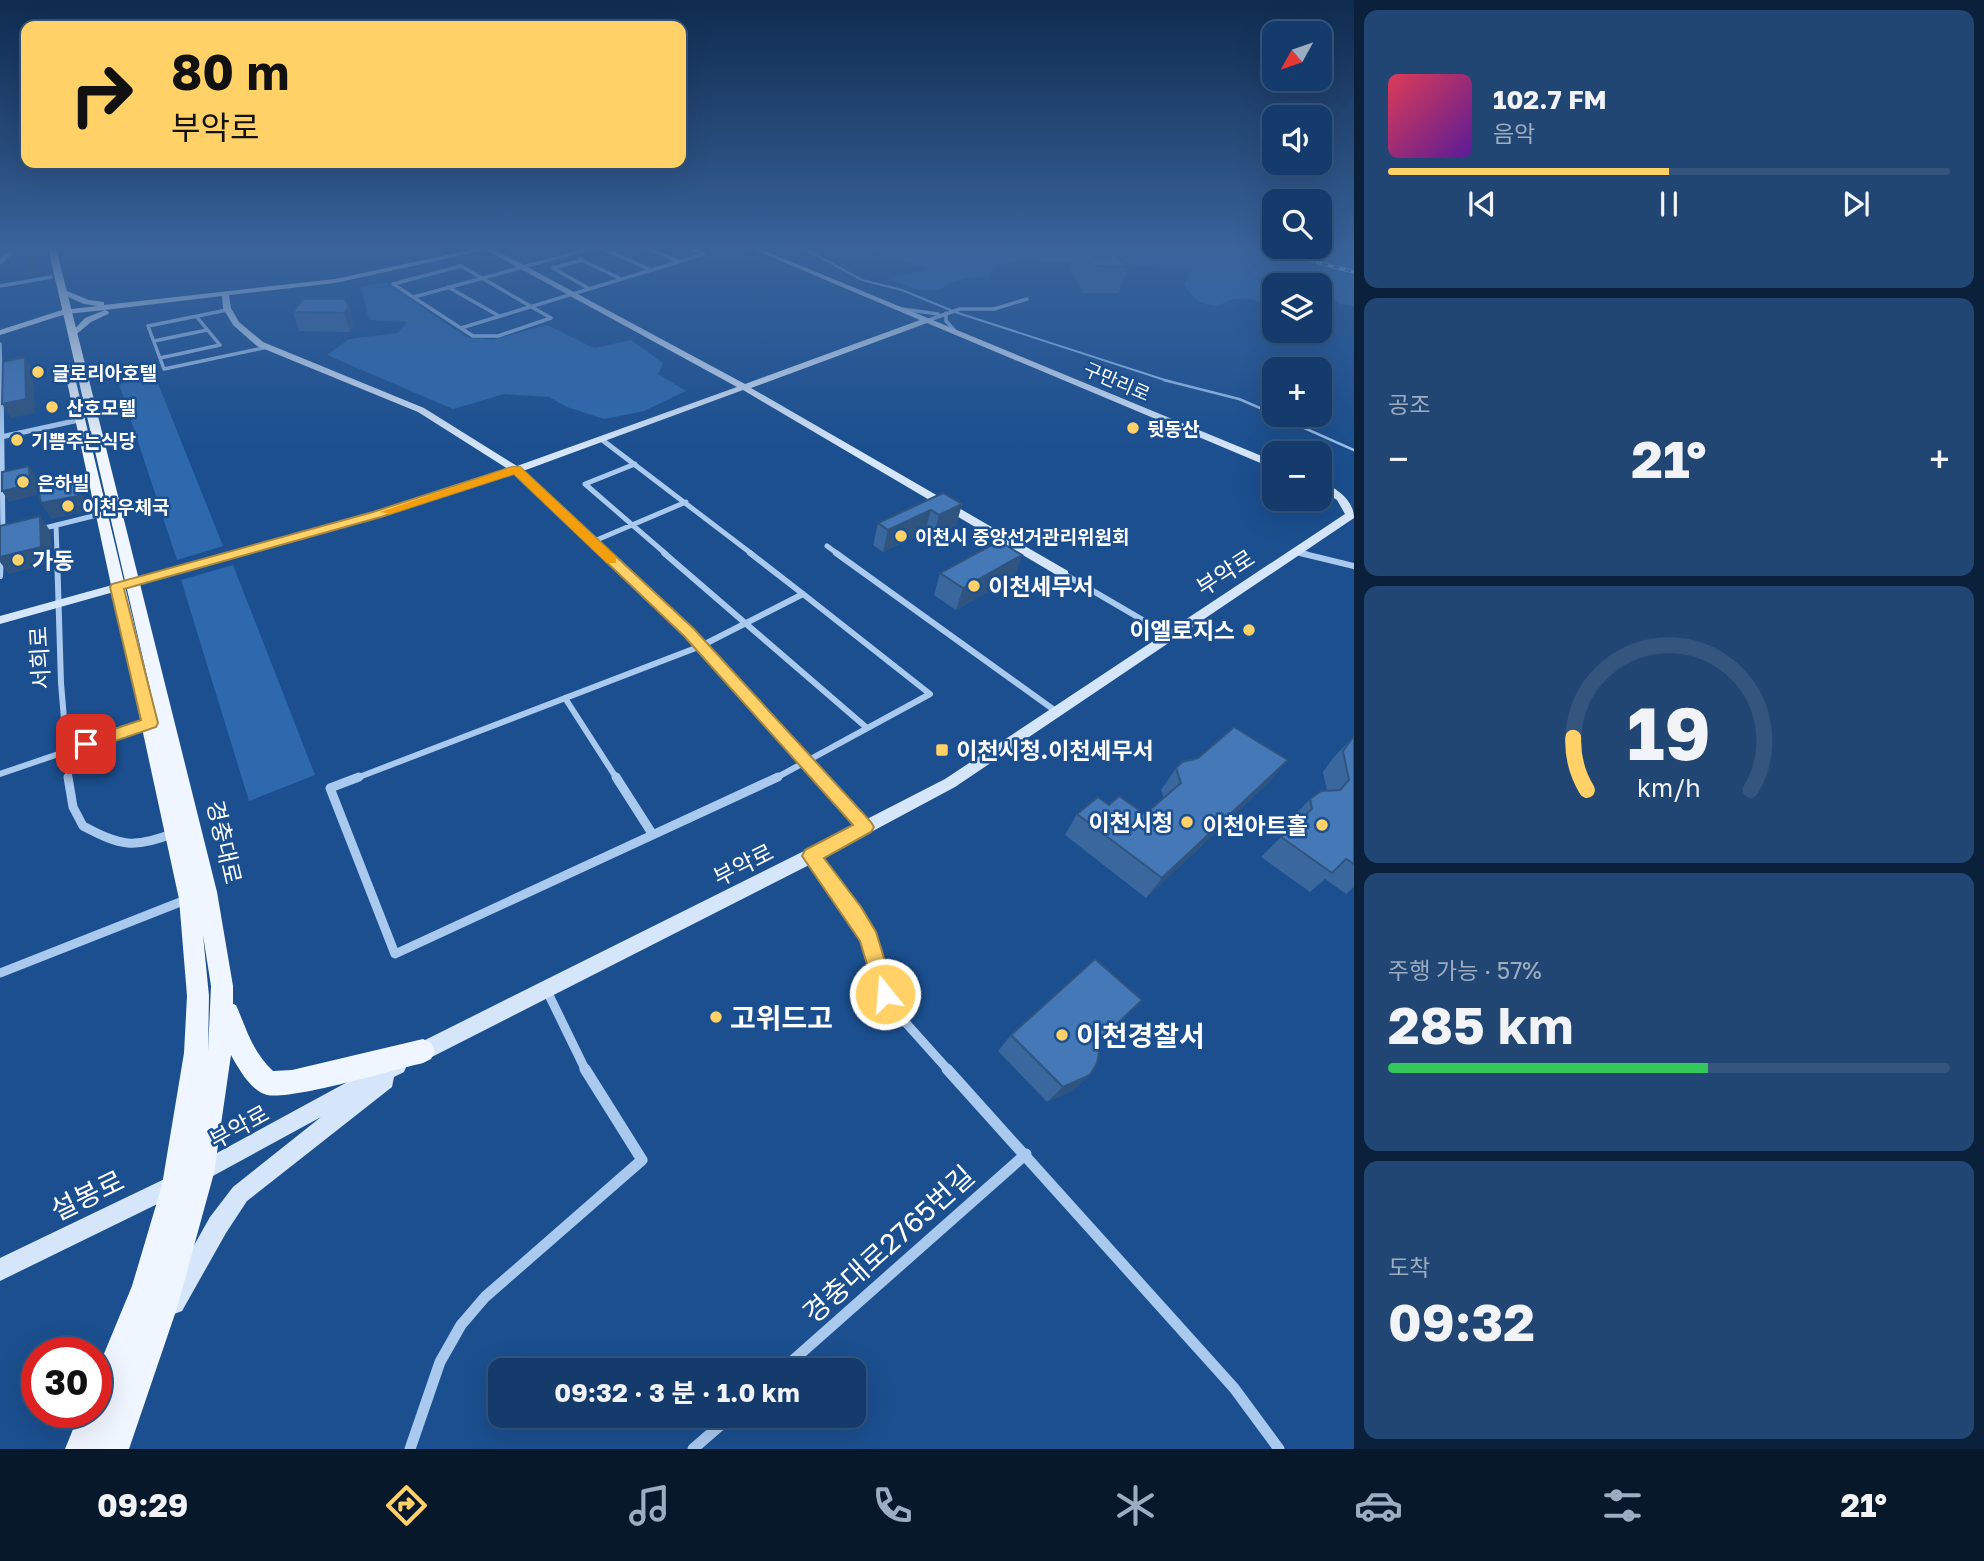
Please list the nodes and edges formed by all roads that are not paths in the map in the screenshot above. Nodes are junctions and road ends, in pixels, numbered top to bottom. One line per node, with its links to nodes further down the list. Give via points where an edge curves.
1 (55, 316): 17 (street)
2 (60, 316): 26 (main road, 경충대로)
3 (61, 316): 19 (main road, 경충대로)
4 (95, 316): 19 (street)
5 (196, 316): 16 (street); 20 (street, via 148,326)
6 (231, 316): 22 (street, via 260,344)
7 (442, 316): 15 (street)
8 (499, 316): 15 (street)
9 (547, 316): 15 (street, via 551,318 486,338)
10 (612, 316): 25 (street)
11 (913, 316): 14 (street, 구만리로)
12 (939, 316): 14 (street)
13 (945, 316): 18 (street)
14 (926, 321): 18 (street, 구만리로); 25 (street, 서희로)
15 (461, 328)
16 (207, 330): 20 (street); 23 (street, via 220,345)
17 (0, 331)
18 (958, 334): 29 (street, 구만리로)
19 (73, 335): 52 (main road, 경충대로)
20 (154, 341): 23 (street)
21 (0, 344): 24 (street)
22 (268, 346): 23 (street, via 164,369); 31 (street, via 421,410)
23 (160, 358)
24 (1, 383): 27 (street)
25 (744, 387): 28 (street, 서희로); 50 (street)
26 (79, 420): 27 (street); 38 (main road, 경충대로)
27 (2, 436): 44 (street)
28 (601, 439): 30 (street); 31 (street, 서희로)
29 (1262, 460)
30 (635, 464): 37 (street); 40 (street, via 585,484)
31 (516, 470): 45 (street); 52 (street, 서희로)
32 (1332, 487): 35 (street)
33 (1332, 489): 36 (street)
34 (1332, 492): 39 (street)
35 (1354, 492)
36 (1354, 498)
37 (686, 502): 40 (street); 53 (street)
38 (101, 514): 41 (street); 52 (main road, 경충대로)
39 (1352, 514): 48 (street, 부악로)
40 (632, 525): 45 (street); 56 (street)
41 (56, 526): 42 (street); 54 (street, 서희로)
42 (29, 532)
43 (16, 535): 44 (street)
44 (1, 539)
45 (592, 542): 58 (street)
46 (827, 546): 60 (street)
47 (2, 550): 51 (street)
48 (1298, 552): 49 (street); 57 (street, 부악로)
49 (1354, 566)
50 (1064, 574): 57 (street)
51 (0, 575)
52 (125, 585): 54 (street, 서희로); 61 (main road, 경충대로); 72 (main road, 경충대로, via 207,892)
53 (803, 594): 56 (street); 62 (street, via 930,694)
54 (58, 604): 55 (street, 서희로); 63 (street, 서희로)
55 (0, 620)
56 (746, 624): 58 (street); 62 (street)
57 (1170, 636): 60 (street, 부악로)
58 (701, 646): 59 (street); 64 (street)
59 (565, 698): 68 (street); 68 (street, via 330,788 395,954)
60 (1057, 712): 66 (street, 부악로, via 950,782)
61 (150, 723): 63 (street); 67 (main road, 경충대로)
62 (867, 728): 64 (street)
63 (65, 752): 65 (street); 67 (street, 서희로, via 80,824 133,845)
64 (806, 761): 66 (street); 68 (street)
65 (0, 774)
66 (865, 827): 69 (street, 부악로)
67 (174, 833): 70 (main road, 경충대로)
68 (653, 835)
69 (811, 856): 73 (street, 부악로); 75 (street, via 869,938 885,994 898,1013)
70 (189, 899): 71 (street); 76 (main road, 경충대로, via 197,984)
71 (0, 973)
72 (222, 986): 74 (main road, via 234,1040 251,1068 268,1083 292,1082); 76 (main road, 경충대로, via 221,1042)
73 (546, 989): 74 (street, 부악로); 83 (street, via 587,1072 642,1160 485,1297 461,1325 440,1362)
74 (422, 1051): 76 (street, 부악로); 78 (street, via 240,1194)
75 (1026, 1154): 79 (street, 경충대로2765번길); 85 (street, via 1234,1388)
76 (188, 1179): 77 (street, 설봉로); 78 (main road, 경충대로); 81 (main road, 경충대로)
77 (0, 1270)
78 (152, 1341): 82 (main road, 경충대로)
79 (796, 1358)
80 (718, 1428): 84 (street)
81 (81, 1449)
82 (113, 1449)
83 (410, 1449)
84 (694, 1449)
85 (1279, 1449)

